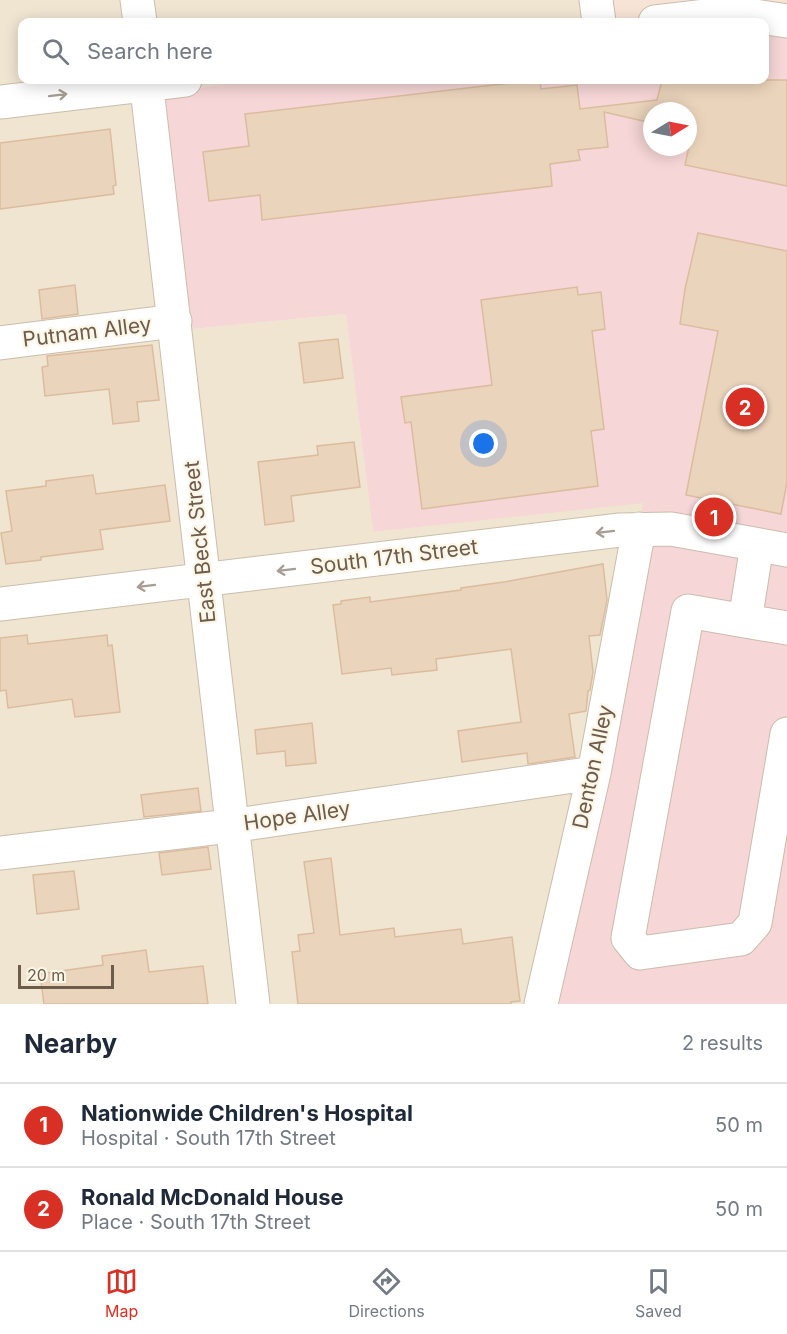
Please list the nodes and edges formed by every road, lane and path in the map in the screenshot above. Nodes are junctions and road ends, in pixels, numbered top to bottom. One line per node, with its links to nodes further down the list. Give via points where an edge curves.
1 (137, 0): 4 (street)
2 (596, 0): 5 (street)
3 (743, 7): 6 (street); 7 (street)
4 (139, 18)
5 (598, 18)
6 (689, 18)
7 (787, 21)
8 (132, 84): 10 (street, one-way to 8)
9 (147, 84): 11 (street, East Beck Street)
10 (0, 102)
11 (175, 321): 12 (street, Putnam Alley); 15 (street, East Beck Street)
12 (0, 343)
13 (639, 529): 14 (street, South 17th Street, via 671,529); 15 (street, South 17th Street, one-way to 15); 20 (street, Denton Alley)
14 (772, 548): 17 (street)
15 (204, 579): 16 (street, South 17th Street, one-way to 16); 21 (street, East Beck Street)
16 (0, 604)
17 (745, 621): 18 (street); 19 (street, via 688,611 628,938 640,953 741,939 755,923)
18 (787, 628)
19 (787, 734)
20 (594, 773): 21 (street, Hope Alley); 24 (street, Denton Alley)
21 (230, 826): 22 (street, Hope Alley); 23 (street, East Beck Street)
22 (0, 853)
23 (253, 1004)
24 (541, 1004)

